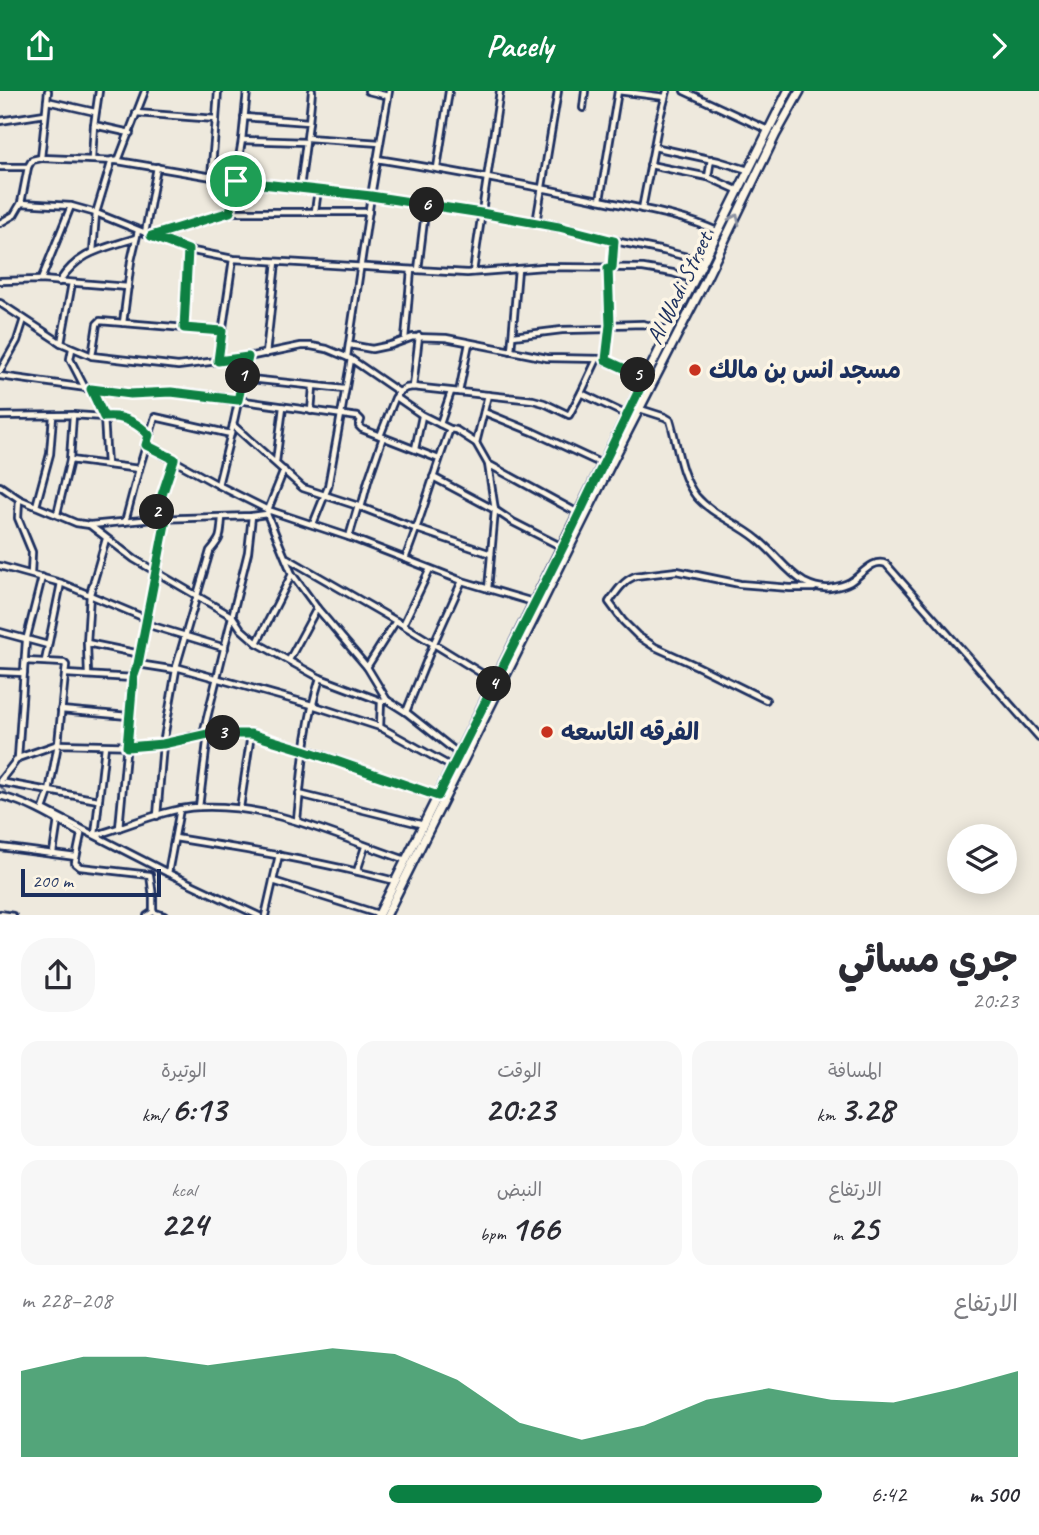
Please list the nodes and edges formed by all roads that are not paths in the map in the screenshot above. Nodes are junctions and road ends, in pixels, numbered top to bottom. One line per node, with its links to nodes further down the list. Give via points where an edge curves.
1 (48, 91): 20 (street)
2 (99, 91): 22 (street)
3 (145, 91): 23 (street)
4 (218, 91): 26 (street)
5 (247, 91): 25 (street)
6 (312, 91): 28 (street)
7 (368, 91): 17 (street)
8 (449, 91): 45 (street)
9 (500, 91): 48 (street)
10 (558, 91): 52 (street)
11 (585, 91): 21 (street)
12 (617, 91): 18 (street); 56 (street)
13 (667, 91): 19 (street)
14 (684, 91): 30 (street)
15 (788, 91): 30 (main road, Al Wadi Street)
16 (800, 91): 129 (main road, Al Wadi Street, one-way to 16)
17 (388, 93): 34 (street)
18 (645, 93): 19 (street)
19 (665, 97): 35 (street)
20 (47, 101): 22 (street); 24 (street)
21 (583, 108)
22 (95, 112): 29 (street)
23 (136, 113): 26 (street); 31 (street)
24 (45, 114): 27 (street); 36 (street)
25 (244, 117): 28 (street); 32 (street)
26 (216, 119): 47 (street)
27 (0, 121)
28 (309, 122): 33 (street)
29 (94, 125): 31 (street); 37 (street)
30 (768, 130): 46 (main road, Al Wadi Street)
31 (130, 133): 40 (street)
32 (242, 139): 33 (street); 50 (street)
33 (306, 140): 34 (street); 51 (street)
34 (380, 143): 38 (street)
35 (654, 147): 39 (street); 41 (street)
36 (41, 158): 37 (street); 43 (street)
37 (92, 159): 40 (street)
38 (377, 159): 45 (street); 55 (street)
39 (710, 159): 46 (street); 49 (street)
40 (115, 161): 44 (street); 64 (street)
41 (650, 165): 49 (street); 60 (street)
42 (0, 167): 43 (street)
43 (28, 167): 57 (street)
44 (157, 167): 47 (street); 70 (street)
45 (438, 168): 48 (street)
46 (748, 170): 54 (main road, Al Wadi Street)
47 (211, 177): 50 (street)
48 (487, 177): 52 (street); 65 (street)
49 (708, 177): 54 (street)
50 (236, 181): 51 (street); 62 (street)
51 (300, 188): 53 (street)
52 (542, 188): 56 (street); 67 (street)
53 (318, 190): 55 (street); 61 (street)
54 (737, 190): 69 (main road, Al Wadi Street)
55 (371, 196): 58 (street); 63 (street)
56 (600, 200): 60 (street)
57 (21, 203): 59 (street); 66 (street, via 15,215)
58 (426, 204): 65 (street); 83 (street)
59 (71, 206): 64 (street); 85 (street)
60 (642, 209): 69 (street)
61 (315, 211): 62 (street); 63 (street)
62 (230, 212): 71 (street)
63 (369, 212): 79 (street)
64 (96, 213): 68 (street); 75 (street)
65 (481, 213): 67 (street); 84 (street)
66 (0, 223)
67 (536, 223): 73 (street)
68 (138, 231): 70 (street); 72 (street)
69 (717, 231): 77 (main road, Al Wadi Street)
70 (145, 233): 71 (street)
71 (151, 236): 74 (street)
72 (136, 237): 75 (street); 90 (street)
73 (614, 241): 77 (street); 80 (street)
74 (188, 250): 76 (street); 95 (street)
75 (93, 252): 88 (street, via 81,257)
76 (233, 259): 78 (street); 97 (street)
77 (703, 261): 86 (main road, Al Wadi Street)
78 (276, 262): 79 (street); 106 (street)
79 (362, 267): 82 (street); 103 (street)
80 (610, 268): 81 (street); 86 (street, via 657,269); 94 (street)
81 (518, 269): 84 (street); 99 (street)
82 (411, 270): 83 (street); 100 (street)
83 (418, 270): 84 (street)
84 (473, 272)
85 (41, 280): 87 (street); 88 (street)
86 (694, 280): 96 (main road, Al Wadi Street)
87 (0, 281)
88 (59, 282): 89 (street)
89 (72, 283): 90 (street); 101 (street)
90 (128, 287): 93 (street)
91 (0, 303): 92 (street)
92 (24, 319): 101 (street); 113 (street)
93 (123, 324): 95 (street); 107 (street, via 97,322)
94 (609, 327): 96 (street, via 643,324); 99 (street); 111 (street)
95 (184, 328): 97 (street)
96 (669, 330): 116 (main road, Al Wadi Street)
97 (222, 331): 112 (street)
98 (419, 336): 100 (street); 102 (street); 118 (street)
99 (513, 337): 105 (street)
100 (405, 339): 103 (street, via 377,349)
101 (61, 343): 104 (street)
102 (469, 343): 105 (street); 123 (street)
103 (350, 345): 109 (street)
104 (72, 349): 107 (street); 119 (street, via 70,359)
105 (510, 351): 110 (street, via 547,358)
106 (265, 354): 108 (street); 109 (street, via 311,346)
107 (92, 356): 112 (street, via 171,366)
108 (248, 357): 112 (street); 115 (street)
109 (349, 358): 121 (street); 125 (street)
110 (597, 359): 111 (street); 124 (street)
111 (606, 360): 116 (street)
112 (218, 361)
113 (0, 371)
114 (0, 376): 119 (street)
115 (242, 378): 117 (street); 127 (street)
116 (645, 378): 135 (main road, Al Wadi Street)
117 (313, 387): 121 (street); 130 (street)
118 (413, 387): 122 (street); 125 (street)
119 (85, 389): 120 (street)
120 (91, 389): 127 (street); 138 (street)
121 (344, 389): 133 (street)
122 (451, 391): 123 (street); 139 (street)
123 (459, 392): 126 (street)
124 (582, 393): 126 (street, via 569,415 539,401); 135 (street)
125 (397, 395): 134 (street); 144 (street)
126 (488, 395): 131 (street)
127 (238, 400): 128 (street); 140 (street)
128 (283, 407): 130 (street); 151 (street)
129 (640, 409): 190 (street, via 670,420 680,463 696,496 754,536 795,576); 195 (main road, Al Wadi Street)
130 (311, 411): 133 (street)
131 (484, 412): 145 (street); 153 (street)
132 (73, 415): 137 (street); 138 (street); 150 (street)
133 (341, 415): 144 (street, via 360,418 362,429); 160 (street)
134 (422, 415): 139 (street); 147 (street)
135 (627, 415): 153 (main road, Al Wadi Street)
136 (0, 416): 137 (street)
137 (53, 416): 162 (street, via 50,454)
138 (104, 417): 142 (street, via 129,420); 154 (street)
139 (440, 424): 141 (street)
140 (233, 425): 143 (street); 151 (street)
141 (450, 429): 145 (street); 149 (street)
142 (149, 435): 143 (street, via 157,416); 146 (street)
143 (231, 435): 158 (street)
144 (381, 436): 147 (street); 163 (street)
145 (475, 443): 152 (street)
146 (146, 445): 148 (street); 155 (street)
147 (415, 449): 149 (street)
148 (174, 459): 158 (street); 170 (street)
149 (439, 459): 157 (street)
150 (70, 460): 154 (street); 167 (street)
151 (276, 462): 156 (street)
152 (488, 464): 164 (street); 166 (street)
153 (603, 464): 166 (main road, Al Wadi Street)
154 (107, 465): 155 (street)
155 (139, 469): 172 (street)
156 (284, 470): 160 (street, via 303,488); 165 (street)
157 (433, 477): 164 (street); 175 (street)
158 (218, 485): 165 (street)
159 (0, 486): 161 (street)
160 (326, 495): 163 (street); 173 (street)
161 (19, 499): 162 (street); 185 (street, via 18,518 33,552)
162 (36, 506): 167 (street)
163 (359, 507): 175 (street); 176 (street)
164 (495, 510): 178 (street); 179 (street)
165 (268, 512): 168 (street); 173 (street); 180 (street)
166 (579, 513): 178 (main road, Al Wadi Street)
167 (57, 514): 174 (street)
168 (252, 516): 169 (street); 196 (street)
169 (222, 518): 171 (street); 193 (street, via 219,541 210,551)
170 (154, 519): 171 (street); 172 (street)
171 (166, 519): 184 (street)
172 (125, 522): 174 (street)
173 (313, 524): 176 (street)
174 (90, 525): 177 (street)
175 (416, 529): 179 (street); 181 (street)
176 (349, 537): 181 (street)
177 (106, 539): 184 (street); 192 (street)
178 (563, 547): 195 (main road, Al Wadi Street)
179 (491, 554): 191 (street)
180 (287, 558): 186 (street); 198 (street)
181 (404, 559): 183 (street)
182 (0, 566): 185 (street)
183 (430, 569): 188 (street); 199 (street)
184 (156, 572): 193 (street); 197 (street)
185 (31, 573): 187 (street)
186 (292, 574): 194 (street); 204 (street)
187 (42, 577): 189 (street); 202 (street)
188 (462, 581): 191 (street); 206 (street)
189 (61, 583): 192 (street); 205 (street)
190 (818, 587): 224 (street, via 759,586 677,571 629,578 609,602 638,636 655,647); 232 (street, via 844,585 876,562 886,564)
191 (488, 589): 195 (street)
192 (90, 594): 197 (street); 203 (street)
193 (198, 596): 196 (street); 201 (street)
194 (317, 608): 209 (street); 213 (street)
195 (535, 608): 222 (main road, Al Wadi Street); 254 (main road, Al Wadi Street)
196 (233, 617): 204 (street); 207 (street)
197 (146, 621): 201 (street); 208 (street)
198 (396, 621): 199 (street); 213 (street)
199 (403, 625): 206 (street)
200 (0, 632): 202 (street)
201 (186, 635): 207 (street); 214 (street)
202 (26, 641): 205 (street); 210 (street)
203 (87, 643): 208 (street); 218 (street)
204 (257, 643): 209 (street)
205 (48, 645): 211 (street)
206 (433, 645): 222 (street); 227 (street)
207 (225, 648): 220 (street)
208 (140, 654): 212 (street)
209 (289, 660): 221 (street)
210 (25, 661): 211 (street); 216 (street)
211 (46, 661): 217 (street, via 66,663)
212 (138, 664): 214 (street); 219 (street)
213 (367, 667): 223 (street)
214 (176, 668): 220 (street); 234 (street)
215 (0, 672): 216 (street)
216 (24, 673): 239 (street)
217 (66, 674): 218 (street); 226 (street)
218 (88, 675): 219 (street)
219 (133, 678): 228 (street)
220 (216, 678): 225 (street); 230 (street)
221 (320, 678): 223 (street); 225 (street)
222 (495, 681): 238 (main road, Al Wadi Street)
223 (384, 700): 227 (street); 229 (street)
224 (766, 700)
225 (312, 705): 229 (street); 237 (street)
226 (61, 710): 228 (street); 233 (street)
227 (406, 712): 238 (street)
228 (128, 716): 236 (street)
229 (380, 727): 240 (street)
230 (205, 734): 231 (street); 234 (street); 248 (street)
231 (251, 734): 237 (street); 249 (street)
232 (1039, 737)
233 (58, 744): 235 (street); 239 (street); 243 (street)
234 (163, 744): 236 (street); 251 (street)
235 (105, 746): 236 (street); 247 (street)
236 (127, 747): 255 (street)
237 (304, 750): 244 (street); 246 (street)
238 (459, 754): 240 (main road, Al Wadi Street)
239 (18, 758): 241 (street)
240 (452, 767): 246 (main road, Al Wadi Street)
241 (2, 775): 242 (street)
242 (0, 782): 243 (street)
243 (49, 792): 247 (street); 256 (street, via 43,809)
244 (299, 794): 253 (street); 254 (street)
245 (0, 796): 252 (street)
246 (438, 796): 254 (main road, Al Wadi Street)
247 (98, 800): 256 (street)
248 (199, 807): 249 (street); 250 (street)
249 (240, 808): 253 (street)
250 (180, 809): 251 (street); 257 (street)
251 (157, 816): 255 (street)
252 (58, 820): 260 (street); 262 (street, via 81,835)
253 (296, 820): 259 (street)
254 (426, 826): 263 (main road, Al Wadi Street); 274 (main road, Al Wadi Street)
255 (119, 828): 256 (street)
256 (95, 835): 265 (street)
257 (175, 838): 261 (street); 265 (street)
258 (0, 847): 260 (street)
259 (365, 847): 263 (street); 264 (street)
260 (53, 853): 262 (street)
261 (279, 855): 264 (street); 266 (street)
262 (76, 857): 269 (street, via 80,867 150,875)
263 (406, 860): 267 (main road, Al Wadi Street)
264 (357, 871): 267 (street)
265 (168, 873): 272 (street)
266 (272, 881): 273 (street); 274 (street)
267 (395, 881): 274 (main road, Al Wadi Street)
268 (0, 914): 270 (street)
269 (150, 914): 271 (street)
270 (13, 915)
271 (164, 915)
272 (259, 915)
273 (265, 915)
274 (381, 915)

